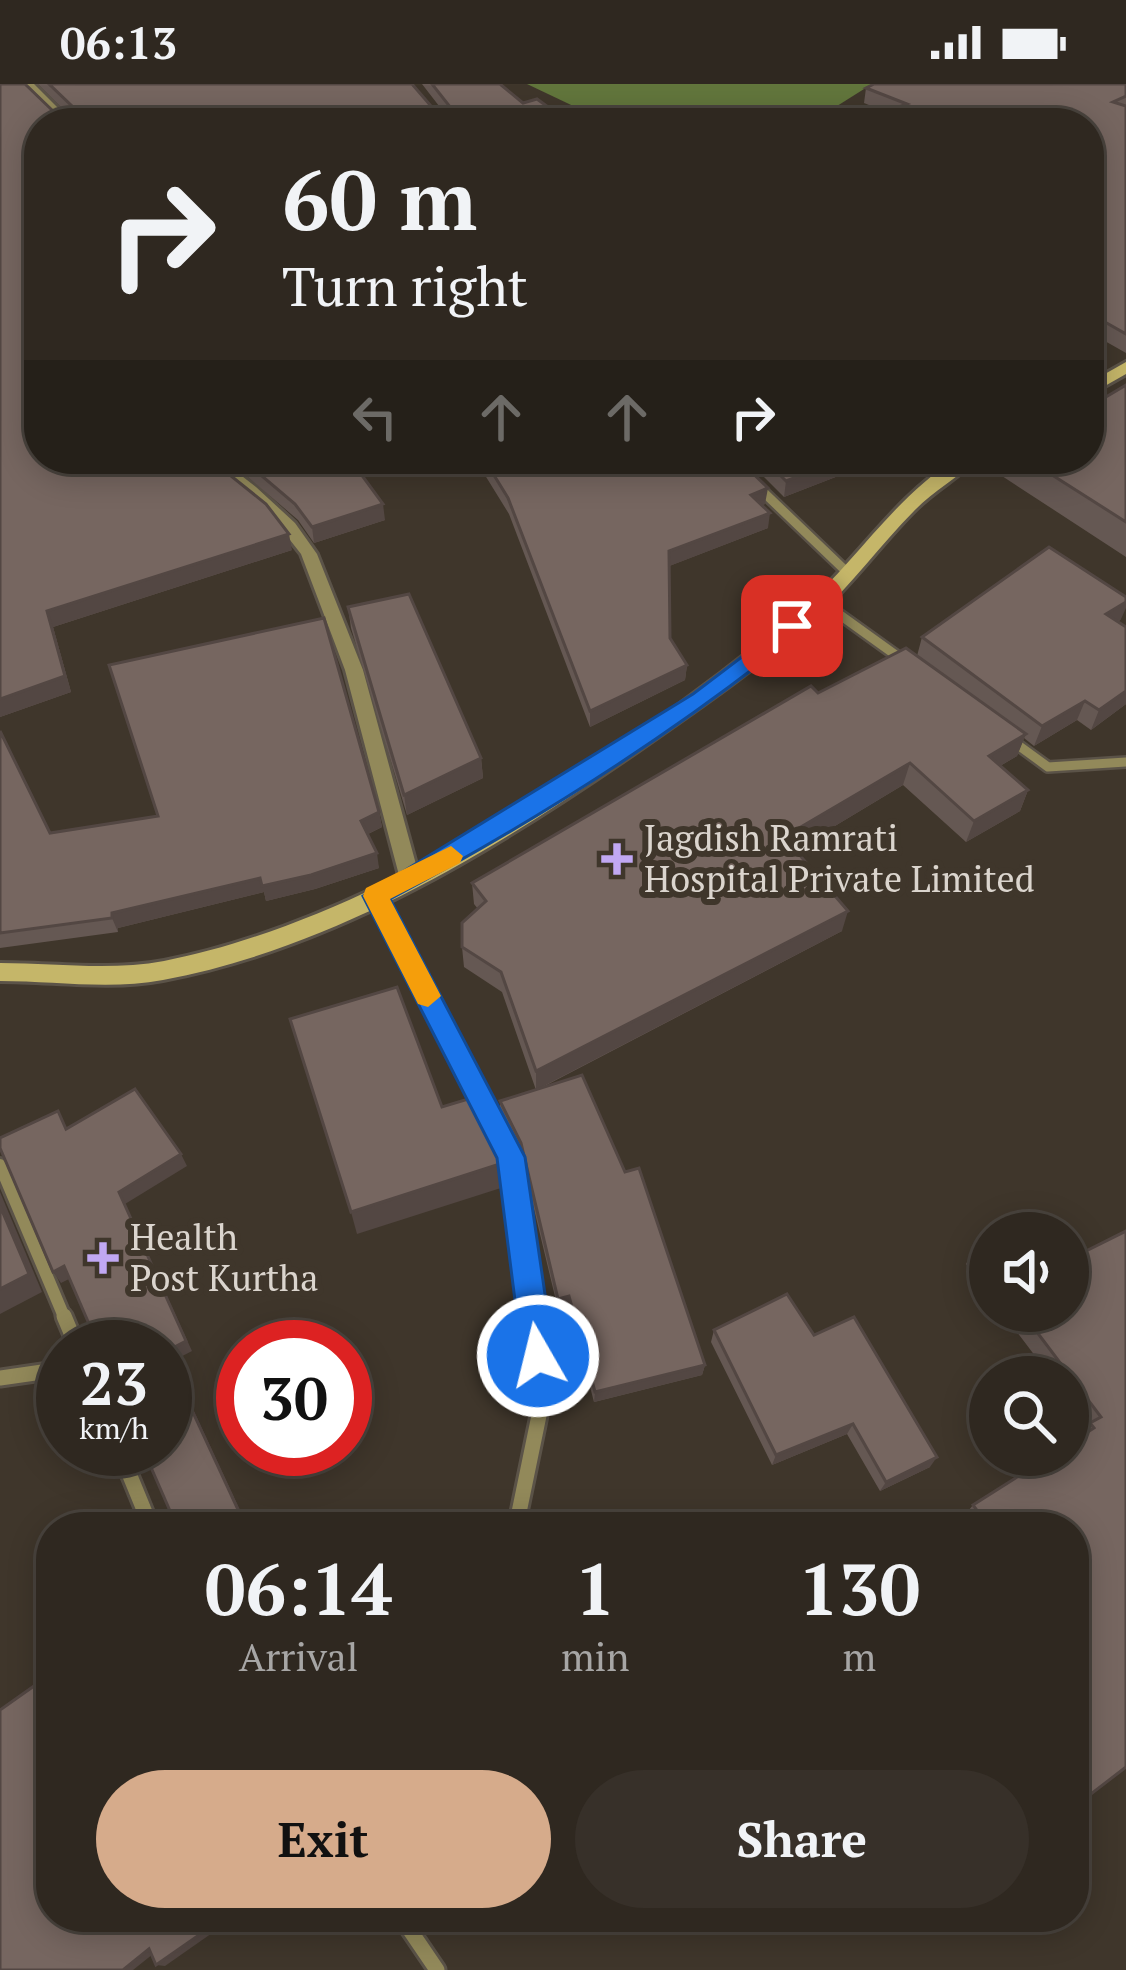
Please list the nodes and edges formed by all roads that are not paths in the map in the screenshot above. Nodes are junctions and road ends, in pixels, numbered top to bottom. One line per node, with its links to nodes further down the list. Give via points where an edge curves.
1 (27, 84): 2 (street)
2 (52, 108)
3 (228, 474): 11 (street, via 307,550 334,615)
4 (940, 474): 6 (main road)
5 (747, 477): 6 (street)
6 (850, 575): 7 (main road)
7 (822, 602): 8 (street); 11 (main road, via 701,700)
8 (916, 671)
9 (991, 726): 10 (street, via 1048,767)
10 (1126, 762)
11 (410, 879): 12 (main road)
12 (375, 896): 13 (main road, via 263,945 161,971); 20 (street, via 511,1157 544,1396)
13 (0, 972)
14 (0, 1165): 15 (street)
15 (66, 1320)
16 (36, 1373): 17 (street)
17 (0, 1378)
18 (130, 1476): 19 (street)
19 (145, 1512)
20 (519, 1512)
21 (411, 1932): 22 (street)
22 (437, 1970)

